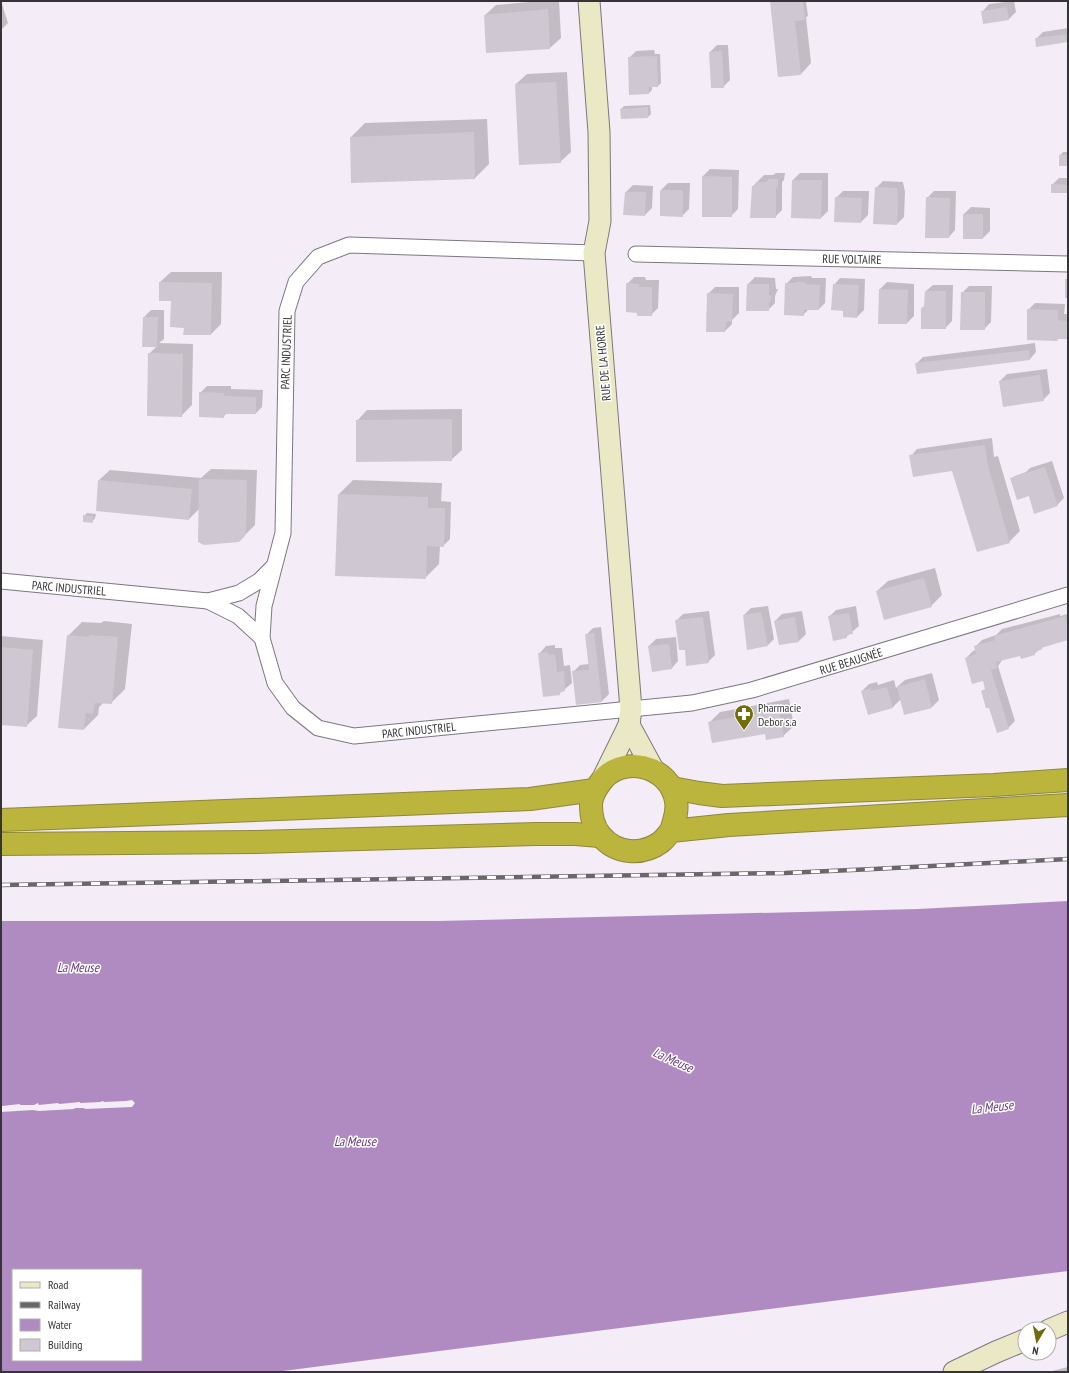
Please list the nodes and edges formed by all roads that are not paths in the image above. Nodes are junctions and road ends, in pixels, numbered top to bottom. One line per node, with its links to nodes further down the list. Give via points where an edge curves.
1 (590, 1): 2 (street, RUE DE LA HORRE, via 599,132 600,221)
2 (594, 253): 5 (street, PARC INDUSTRIEL, via 349,245 318,257 296,282 287,311 283,533); 10 (street, RUE DE LA HORRE)
3 (636, 254): 4 (street, RUE VOLTAIRE)
4 (1068, 264)
5 (274, 566): 8 (street, PARC INDUSTRIEL, via 259,581 239,593); 9 (street, PARC INDUSTRIEL, via 264,606)
6 (1, 581): 8 (street, PARC INDUSTRIEL)
7 (1068, 595): 10 (street, RUE BEAUGNÉE, via 752,690)
8 (208, 601): 9 (street, PARC INDUSTRIEL, via 238,616)
9 (262, 638): 10 (street, PARC INDUSTRIEL, via 275,683 294,708 318,728 354,736)
10 (630, 717): 11 (street); 13 (street)
11 (654, 771): 13 (highway, via 643,766 631,765 616,769); 14 (highway)
12 (1068, 780): 14 (highway, via 722,796)
13 (599, 784): 16 (highway, via 530,799); 18 (highway, via 591,802 591,814)
14 (672, 788): 17 (highway, via 676,802 676,817)
15 (1068, 805): 17 (highway, via 729,825)
16 (1, 820)
17 (671, 831): 18 (highway, via 662,841 637,852 611,845)
18 (600, 836): 19 (highway, via 537,834 256,842)
19 (1, 844)
20 (1068, 1322): 21 (street)
21 (1057, 1327)
22 (1017, 1343): 23 (street)
23 (954, 1372)

